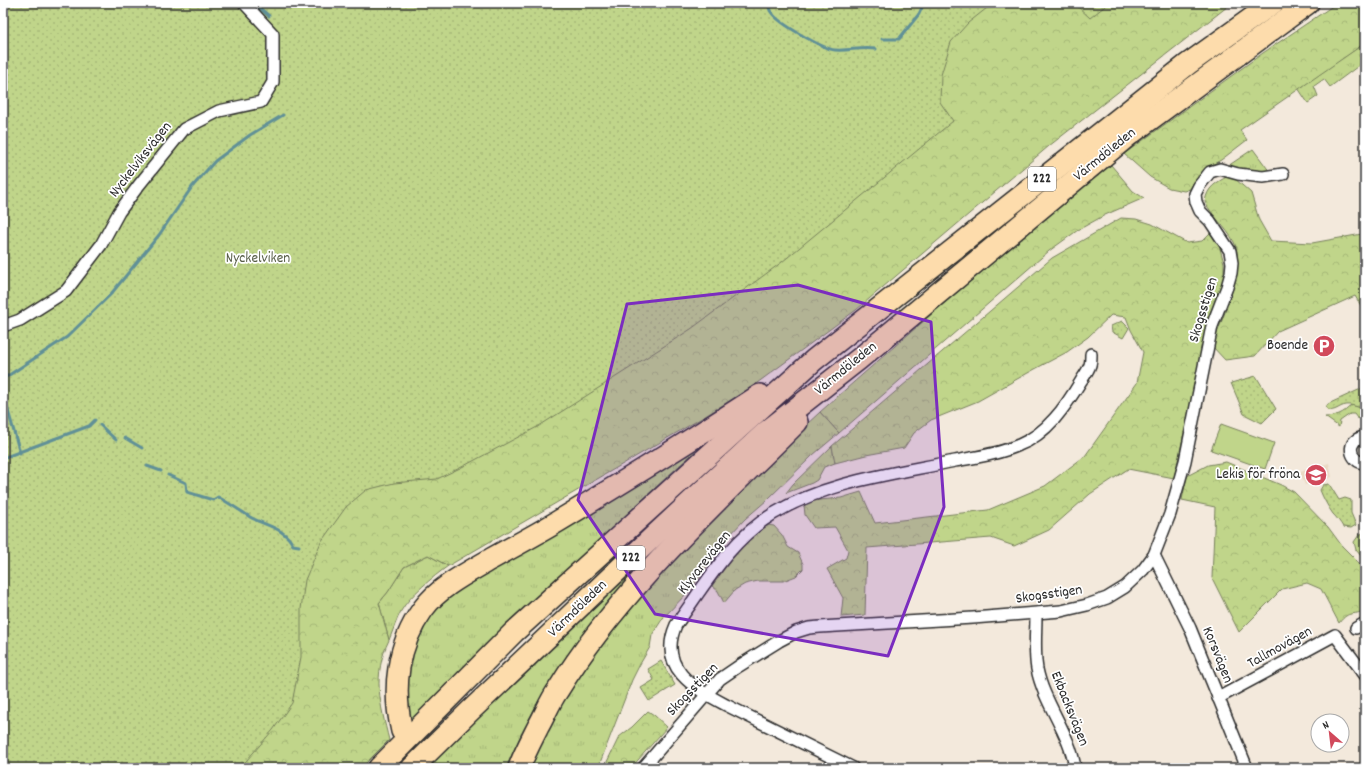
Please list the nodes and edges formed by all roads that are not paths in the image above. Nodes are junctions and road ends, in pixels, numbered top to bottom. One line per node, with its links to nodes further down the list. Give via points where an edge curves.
1 (244, 3): 5 (street, Nyckelviksvägen, via 273,34 273,82 261,102 219,111 184,129 119,212 101,245 66,290 20,320)
2 (1273, 3): 8 (highway, Värmdöleden / 222, via 1188,64)
3 (1308, 3): 7 (highway, Värmdöleden / 222, via 1129,135)
4 (1283, 174): 11 (street, Skogsstigen, via 1262,177 1220,169 1210,172 1198,186 1195,194 1200,211 1210,221 1230,252 1231,273 1212,326 1185,461 1170,514)
5 (3, 326)
6 (1091, 354): 14 (street, Klyvarevägen, via 1090,367 1071,399 1050,424 1020,445 973,458 824,490 772,515 740,540 726,555 676,625 672,635 672,654 678,670 686,680)
7 (859, 358): 18 (highway, Värmdöleden / 222, via 766,432); 19 (highway, via 692,528 610,617 557,691)
8 (814, 360): 16 (highway, via 680,447 474,569 436,595 413,624 400,660 397,695); 17 (highway, Värmdöleden / 222, via 514,632)
9 (1365, 437): 10 (street, via 1353,442 1351,449 1356,461)
10 (1365, 463)
11 (1154, 555): 12 (street, Skogsstigen, via 1125,587 1107,598 1061,611); 15 (street, Korsvägen, via 1190,628)
12 (1036, 614): 14 (street, Skogsstigen, via 809,628 796,632 739,666 720,679); 22 (street, Ekbacksvägen, via 1038,670 1070,747)
13 (1365, 675): 15 (street, Tallmovägen, via 1335,635)
14 (707, 695): 20 (street, Skogsstigen); 21 (street, Klyvarevägen)
15 (1218, 698): 23 (street, Korsvägen)
16 (402, 731)
17 (379, 768)
18 (412, 768)
19 (519, 768)
20 (643, 768)
21 (853, 768)
22 (1075, 768)
23 (1248, 768)

